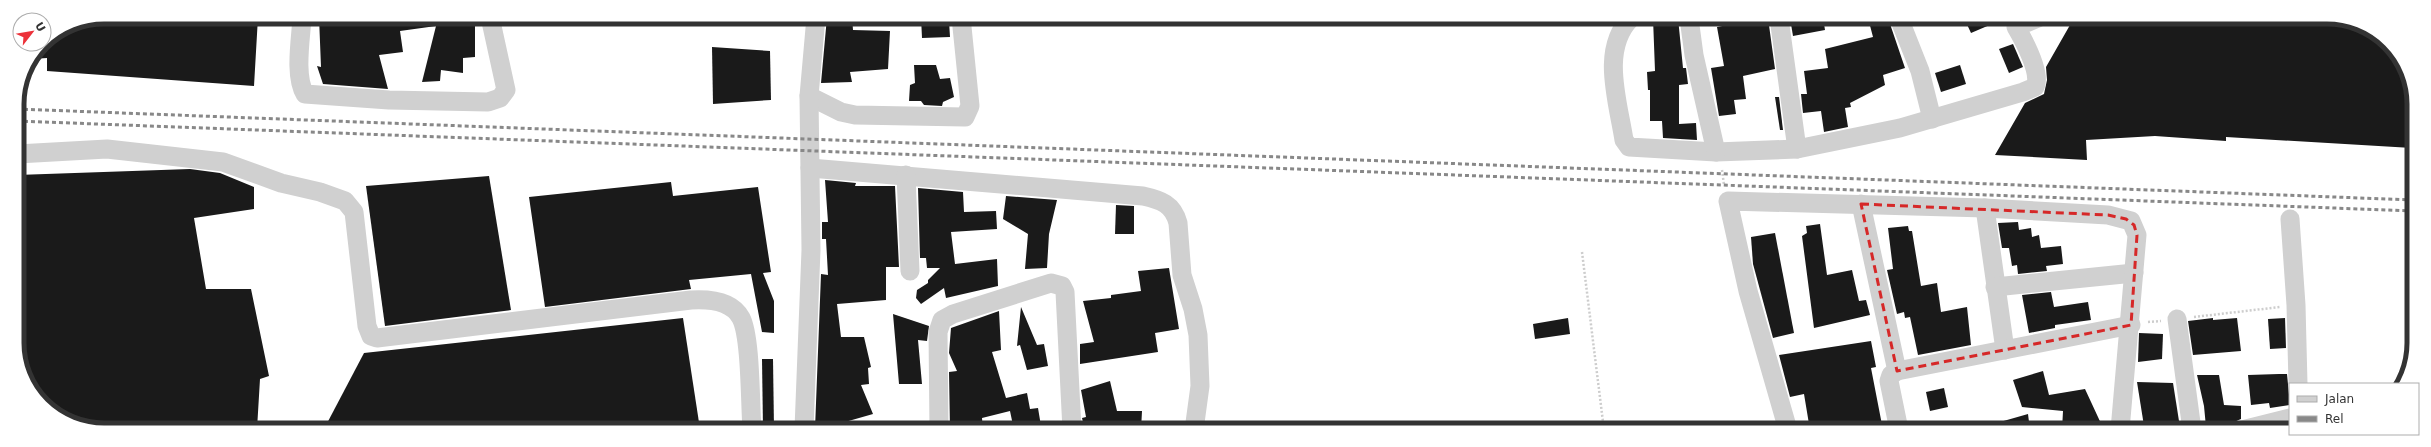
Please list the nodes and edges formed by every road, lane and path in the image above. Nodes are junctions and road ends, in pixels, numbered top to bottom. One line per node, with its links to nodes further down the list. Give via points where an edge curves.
1 (302, 24): 2 (street, via 299,80 305,94 389,100 488,102 500,98 506,90)
2 (492, 24)
3 (815, 24): 10 (street)
4 (962, 24): 10 (street, via 970,106 965,117 855,115 841,112)
5 (1626, 24): 13 (street, via 1614,46 1614,79 1624,140 1629,147)
6 (1690, 24): 13 (street, via 1694,55)
7 (1780, 24): 12 (street)
8 (1901, 24): 11 (street, via 1920,71)
9 (2014, 24): 11 (street, via 2026,45 2036,78 2035,87)
10 (809, 96): 15 (street)
11 (1932, 119): 12 (street, via 1859,138)
12 (1797, 149): 13 (street)
13 (1716, 152): 17 (path)
14 (24, 154): 32 (street, via 107,149 223,162 281,183 345,201 354,212 367,326 371,336 377,338 691,300 710,299 725,304 741,318 746,336)
15 (810, 168): 16 (street); 33 (street, via 811,250)
16 (906, 175): 22 (street); 36 (street, via 1143,196 1158,199 1171,207 1178,223 1182,276 1198,335 1200,386)
17 (1728, 201): 18 (street); 38 (street, via 1748,291)
18 (1861, 204): 19 (street); 29 (street)
19 (1985, 208): 23 (street, via 2108,215 2131,221 2136,229); 24 (street)
20 (2290, 219): 25 (street)
21 (1582, 252): 37 (path)
22 (910, 271)
23 (2134, 272): 24 (street); 27 (street)
24 (1995, 286): 28 (street)
25 (2296, 305): 26 (path); 30 (street)
26 (2177, 319): 27 (path); 41 (street)
27 (2131, 325): 28 (street); 40 (street)
28 (2005, 350): 29 (street)
29 (1897, 371): 39 (street, via 1891,375 1889,381)
30 (2298, 383)
31 (2289, 418): 42 (street)
32 (752, 423)
33 (804, 423)
34 (939, 423): 35 (street, via 938,332 942,320 952,314 1051,283 1062,286 1065,292)
35 (1072, 423)
36 (1195, 423)
37 (1603, 423)
38 (1786, 423)
39 (1898, 423)
40 (2121, 423)
41 (2191, 423)
42 (2270, 423)

